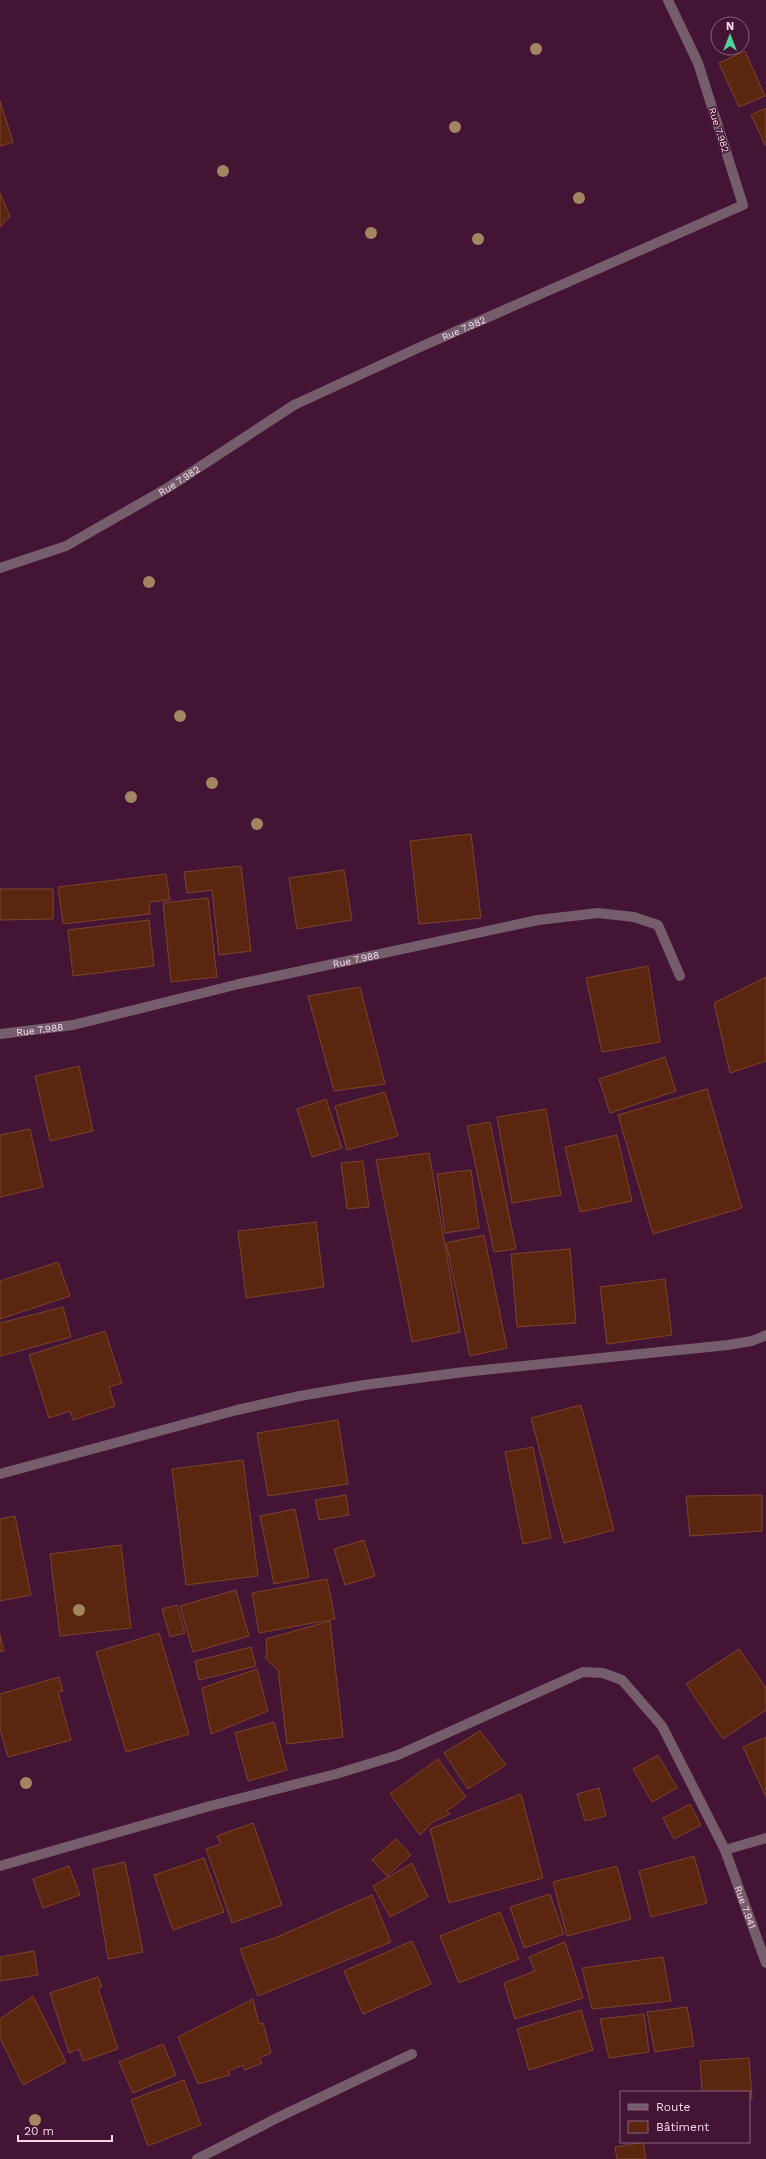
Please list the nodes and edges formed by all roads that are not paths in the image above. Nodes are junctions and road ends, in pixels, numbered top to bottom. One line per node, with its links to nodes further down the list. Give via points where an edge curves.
1 (668, 0): 2 (street, Rue 7.982, via 698,63 743,205 294,405 169,487 66,546)
2 (0, 568)
3 (680, 976): 4 (street, Rue 7.988, via 658,925 634,917 598,913 538,920 407,947 239,984 72,1025)
4 (0, 1034)
5 (766, 1335): 6 (street, via 752,1341 728,1345 464,1372 307,1395 237,1410)
6 (0, 1474)
7 (766, 1838): 8 (street)
8 (725, 1850): 9 (street, Rue 7.941, via 662,1726 622,1680 603,1673 584,1672 398,1755); 10 (street, Rue 7.941)
9 (0, 1866)
10 (766, 1963)
11 (412, 2054): 12 (street)
12 (196, 2159)

